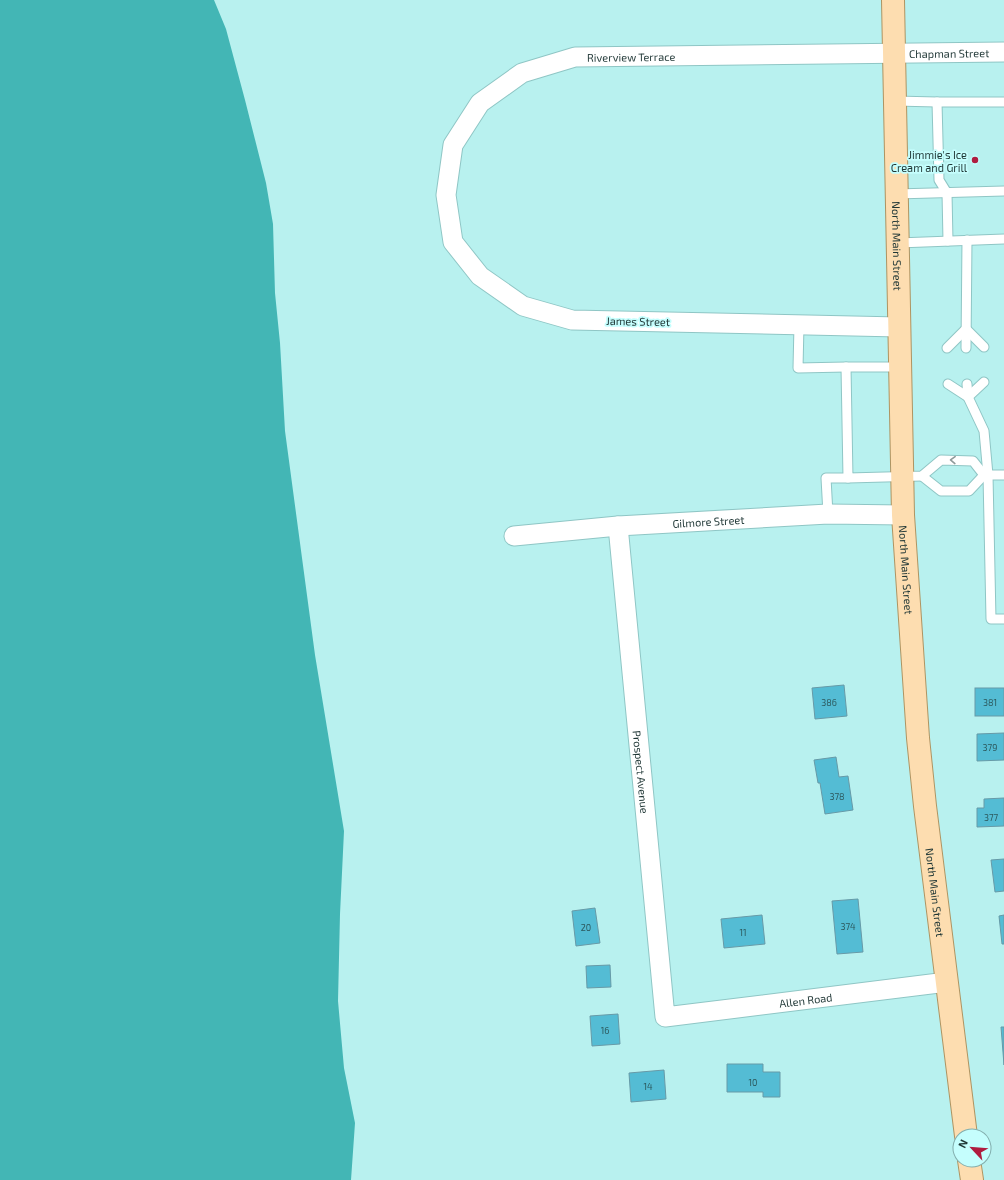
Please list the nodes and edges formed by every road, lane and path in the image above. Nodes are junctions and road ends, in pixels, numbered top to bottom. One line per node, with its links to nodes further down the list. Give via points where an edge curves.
1 (893, 0): 3 (main road, North Main Street)
2 (1004, 52): 3 (street, Chapman Street)
3 (895, 53): 4 (main road, North Main Street); 10 (street, Riverview Terrace, via 575,57 522,73 480,103 453,145)
4 (896, 101): 5 (lane); 9 (main road, North Main Street)
5 (937, 102): 6 (lane); 8 (lane, via 939,180)
6 (1004, 102)
7 (1004, 191): 8 (lane)
8 (947, 193): 9 (lane); 13 (lane)
9 (896, 194): 14 (main road, North Main Street)
10 (446, 195): 15 (street, James Street, via 454,242 480,276 523,306 572,320)
11 (1004, 239): 12 (lane)
12 (967, 240): 13 (lane); 17 (lane)
13 (948, 241): 14 (lane)
14 (898, 243): 16 (main road, North Main Street)
15 (799, 325): 16 (street, James Street); 21 (lane, via 798,368)
16 (899, 327): 22 (main road, North Main Street)
17 (966, 329): 18 (lane); 19 (lane); 20 (lane)
18 (984, 347)
19 (948, 348)
20 (966, 348)
21 (846, 367): 22 (lane); 30 (lane)
22 (900, 367): 29 (main road, North Main Street)
23 (984, 382): 26 (lane)
24 (948, 384): 26 (lane)
25 (967, 384): 26 (lane)
26 (968, 397): 27 (lane, via 984,431)
27 (986, 475): 28 (lane); 29 (lane, via 969,490 962,491 941,491); 29 (lane, one-way to 29, via 973,461 941,460); 35 (lane, via 991,619)
28 (1004, 475)
29 (912, 477): 30 (lane); 32 (main road, North Main Street)
30 (848, 478): 31 (lane, via 826,478)
31 (828, 514): 32 (street, Gilmore Street); 33 (street, Gilmore Street)
32 (903, 515): 36 (main road, North Main Street, via 924,806)
33 (618, 526): 34 (street, Gilmore Street); 37 (street, Prospect Avenue)
34 (514, 536)
35 (1004, 619)
36 (947, 982): 37 (street, Allen Road); 38 (main road, North Main Street)
37 (665, 1017)
38 (965, 1128)
39 (970, 1168): 40 (main road)
40 (972, 1180)

